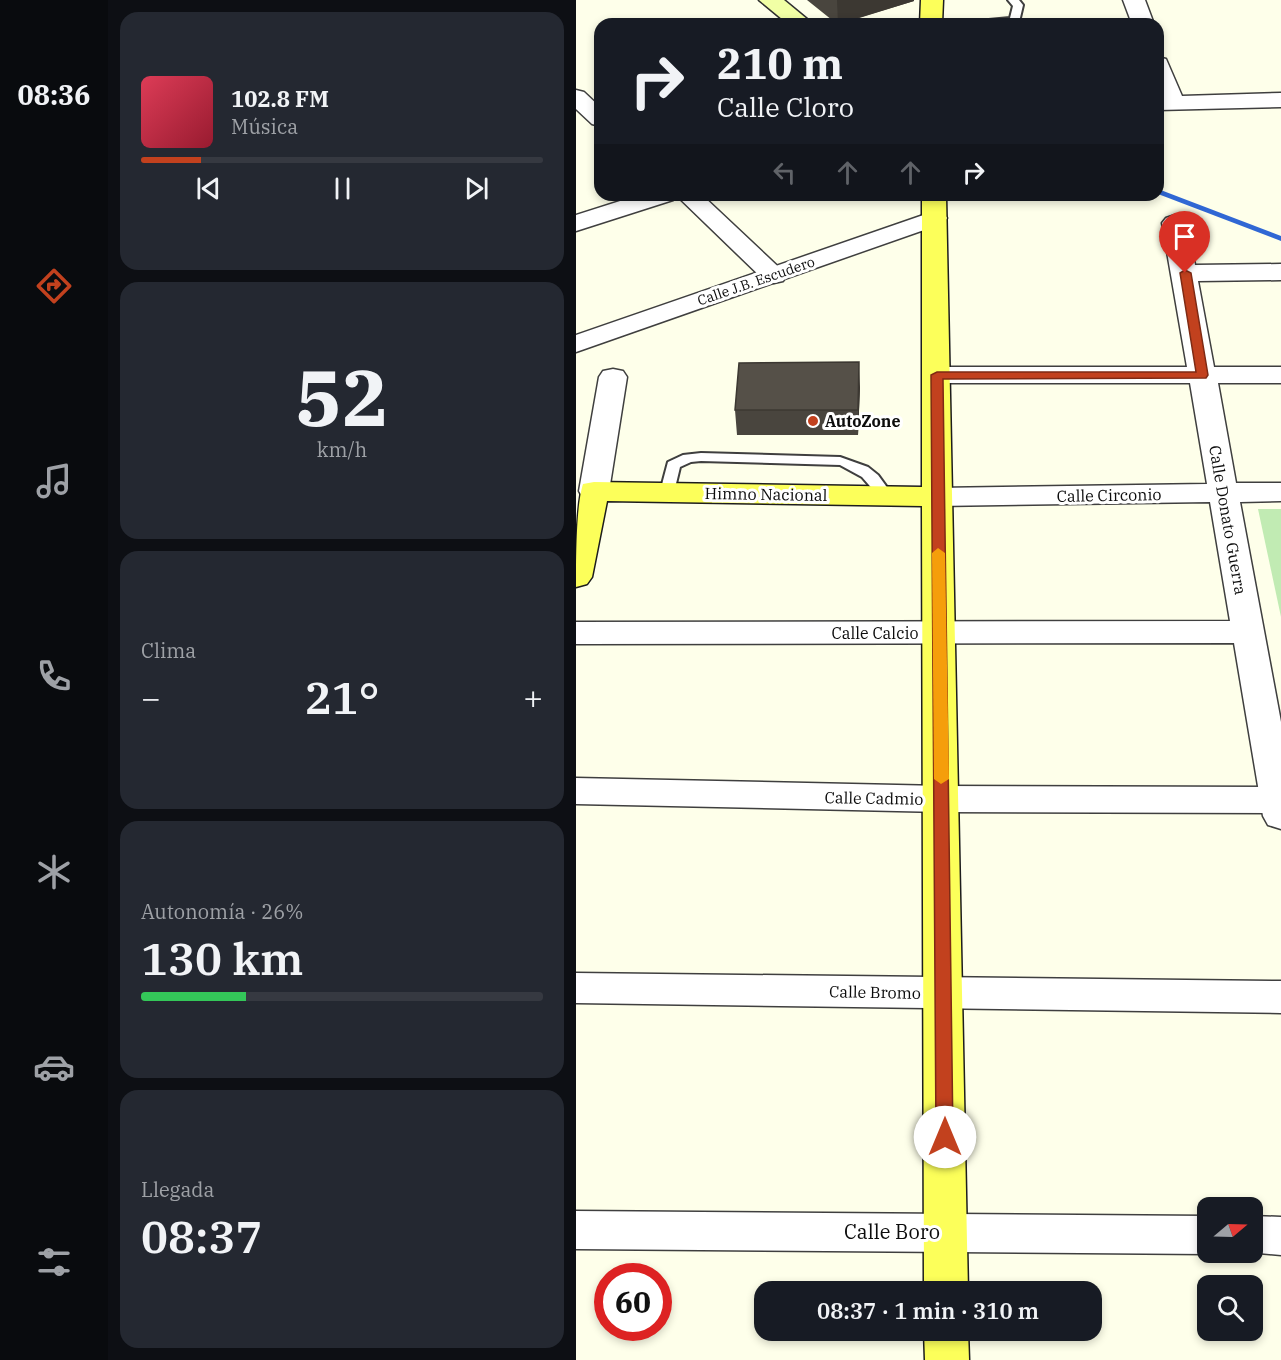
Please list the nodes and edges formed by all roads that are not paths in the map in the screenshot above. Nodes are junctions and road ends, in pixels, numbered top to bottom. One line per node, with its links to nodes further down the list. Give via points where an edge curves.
1 (770, 0): 5 (main road)
2 (932, 0): 6 (main road)
3 (1013, 0): 7 (lane, via 1018,5)
4 (1134, 0): 8 (street)
5 (794, 18)
6 (931, 18)
7 (1015, 18)
8 (1141, 18)
9 (1281, 100): 10 (street)
10 (1165, 103)
11 (645, 201): 14 (street)
12 (694, 201): 18 (street)
13 (935, 206): 18 (street, Calle J.B. Escudero); 20 (main road)
14 (576, 223)
15 (1175, 223): 17 (street, Calle Donato Guerra)
16 (1281, 272): 17 (street)
17 (1185, 273): 21 (street, Calle Donato Guerra)
18 (774, 275): 19 (street, Calle J.B. Escudero)
19 (576, 344)
20 (937, 375): 21 (street); 27 (main road)
21 (1202, 375): 22 (street); 26 (street, Calle Donato Guerra)
22 (1281, 375)
23 (613, 376): 24 (street)
24 (585, 491): 27 (main road, Himno Nacional); 28 (main road)
25 (1281, 492): 26 (street, Calle Circonio)
26 (1225, 493): 27 (street, Calle Circonio); 30 (street, Calle Donato Guerra)
27 (937, 497): 29 (main road)
28 (576, 577)
29 (940, 632): 30 (street, Calle Calcio); 31 (street, Calle Calcio); 33 (main road)
30 (1247, 632): 34 (street, Calle Donato Guerra)
31 (576, 633)
32 (576, 791): 33 (street, Calle Cadmio)
33 (942, 799): 34 (street, Calle Cadmio); 36 (main road)
34 (1280, 805)
35 (576, 988): 36 (street, Calle Bromo)
36 (943, 993): 37 (street, Calle Bromo); 39 (main road)
37 (1281, 997)
38 (576, 1230): 39 (street, Calle Boro)
39 (945, 1233): 40 (street, Calle Boro); 43 (main road)
40 (1197, 1235)
41 (1263, 1235): 42 (street)
42 (1281, 1236)
43 (946, 1281)
44 (946, 1341): 45 (main road)
45 (946, 1360)

